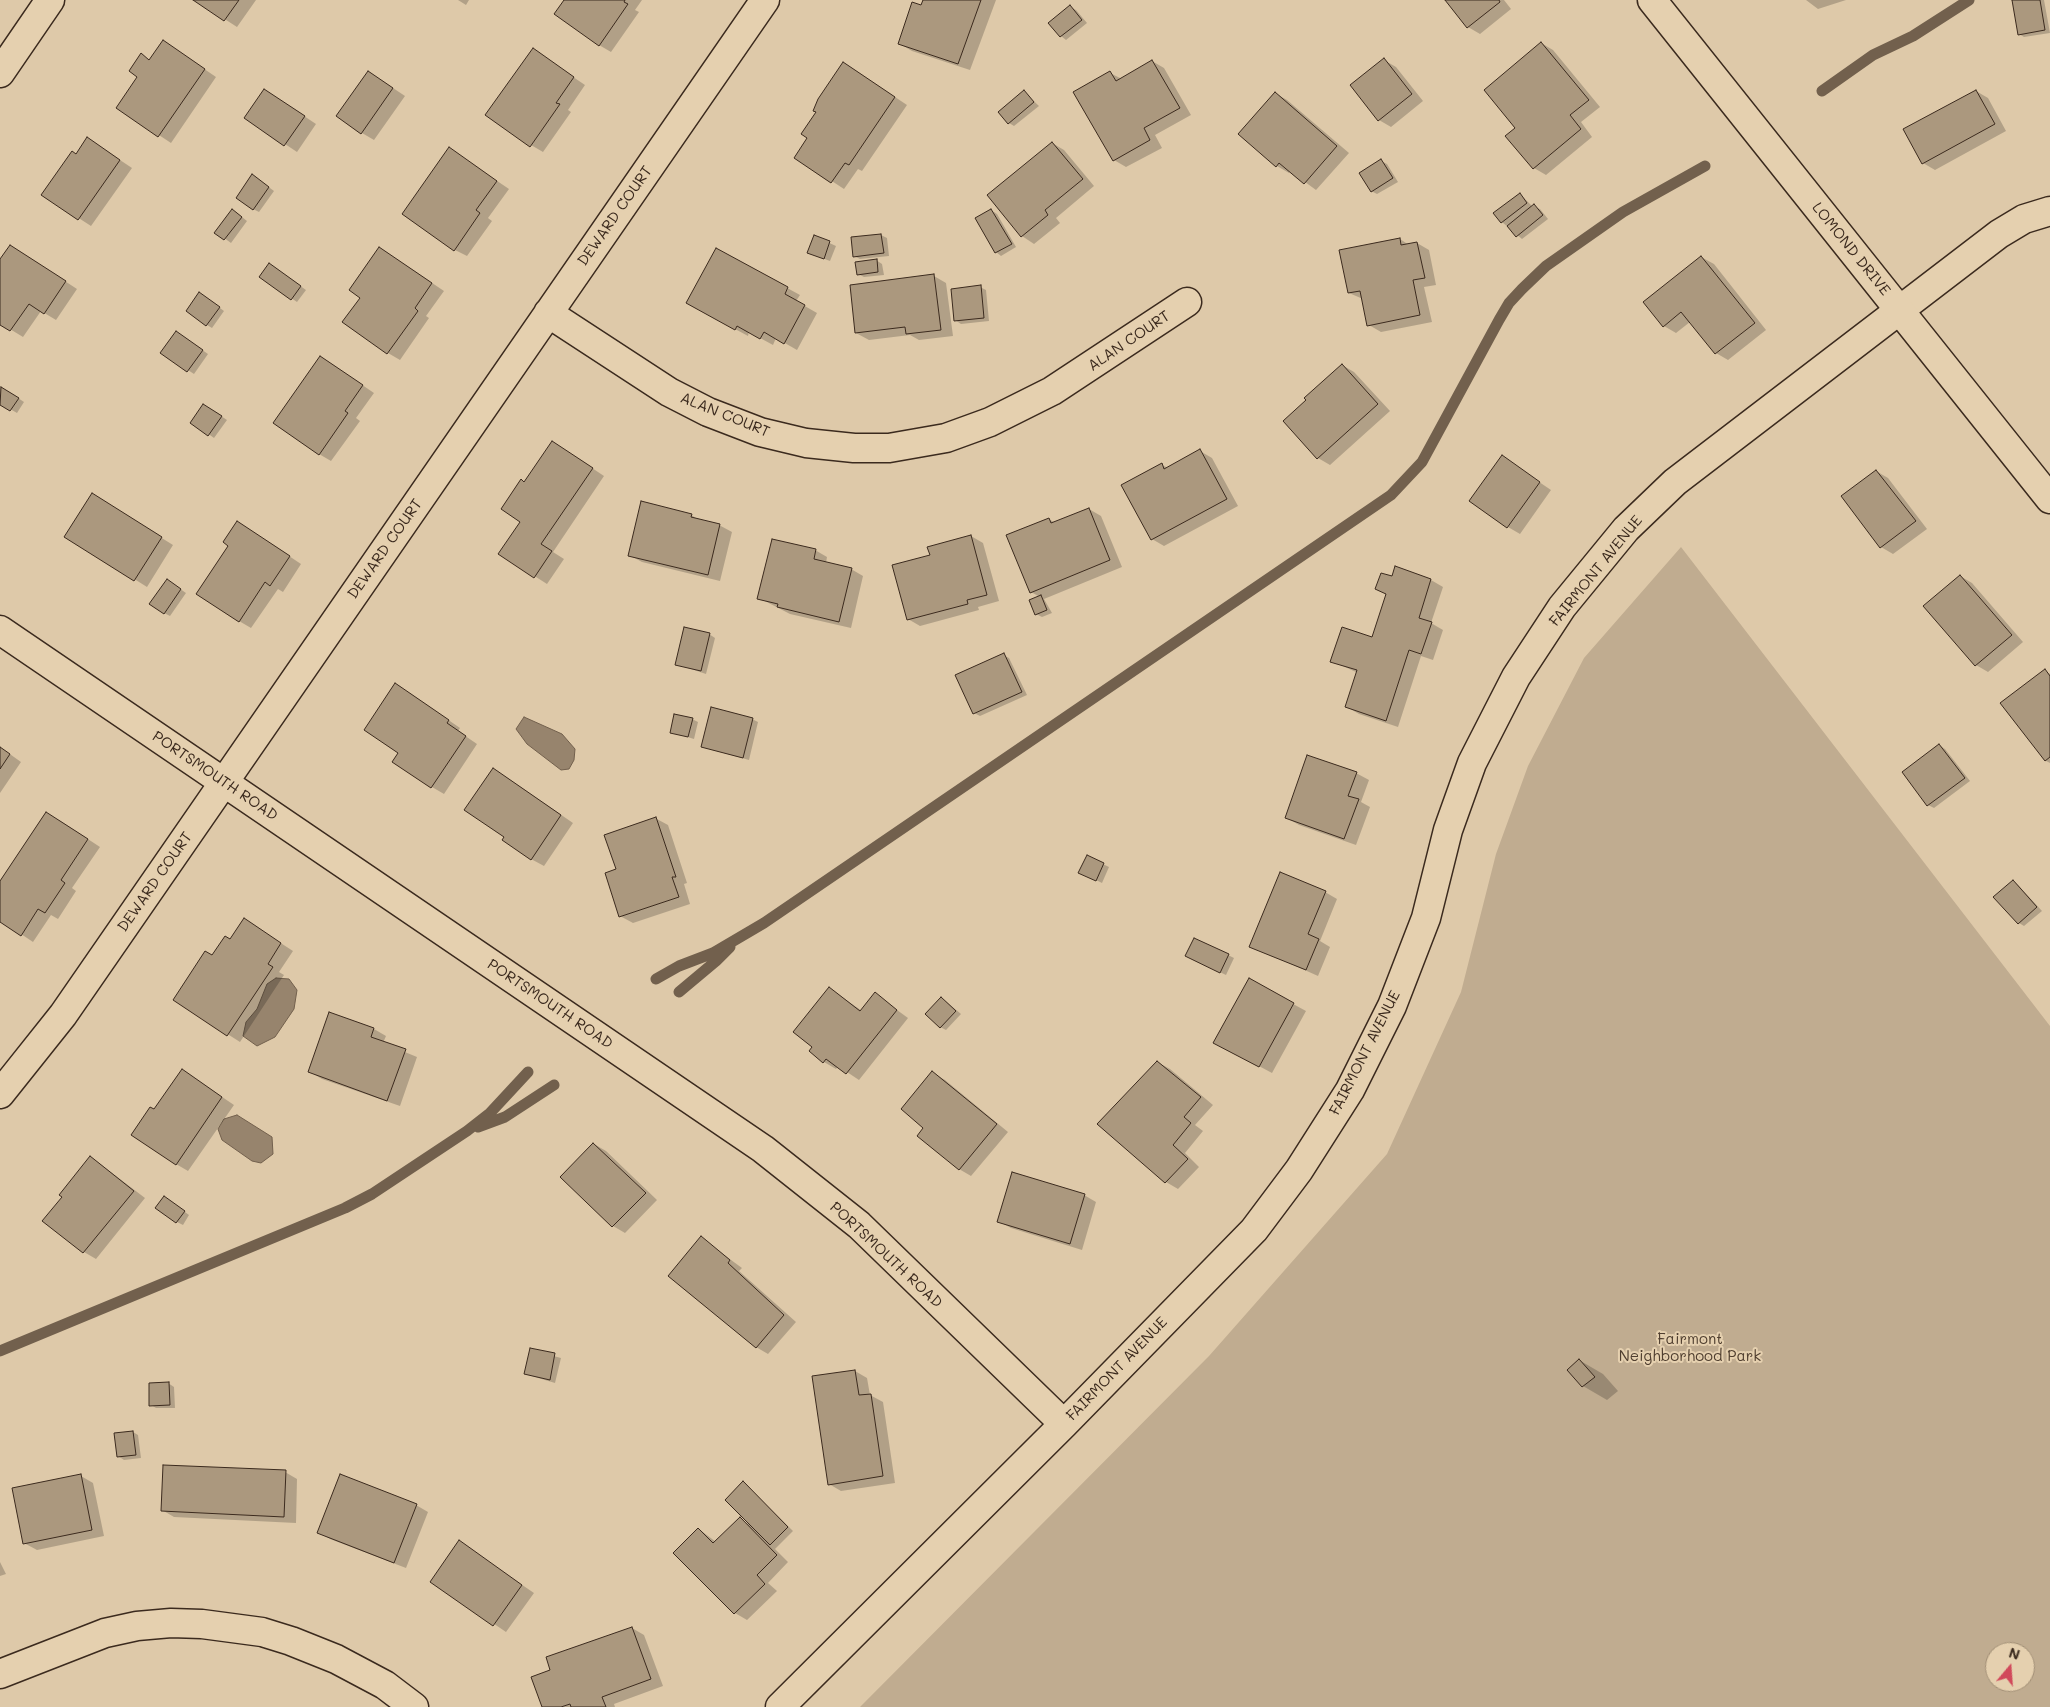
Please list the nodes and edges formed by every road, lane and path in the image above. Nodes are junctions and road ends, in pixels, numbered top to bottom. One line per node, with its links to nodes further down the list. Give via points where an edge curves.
1 (50, 0): 4 (street)
2 (765, 0): 8 (street, DEWARD COURT)
3 (1652, 0): 7 (street, LOMOND DRIVE)
4 (0, 73)
5 (2050, 211): 7 (street, FAIRMONT AVENUE, via 2024,219 1999,234)
6 (1187, 302): 8 (street, ALAN COURT, via 1052,391 990,422 946,438 889,448 806,443 760,432 708,412 669,392)
7 (1899, 309): 9 (street, LOMOND DRIVE); 13 (street, FAIRMONT AVENUE, via 1675,482 1626,529 1562,607 1516,677 1472,763 1448,830 1426,918 1392,1006 1350,1090 1299,1170 1254,1230)
8 (548, 313): 11 (street, DEWARD COURT)
9 (2050, 498)
10 (0, 630): 11 (street, PORTSMOUTH ROAD)
11 (224, 782): 12 (street, DEWARD COURT, via 63,1015); 13 (street, PORTSMOUTH ROAD, via 763,1149 859,1226)
12 (0, 1094)
13 (1064, 1424): 16 (street, FAIRMONT AVENUE)
14 (0, 1674): 15 (street, via 106,1633 137,1626 202,1624 262,1632 336,1659)
15 (414, 1707)
16 (780, 1707)

